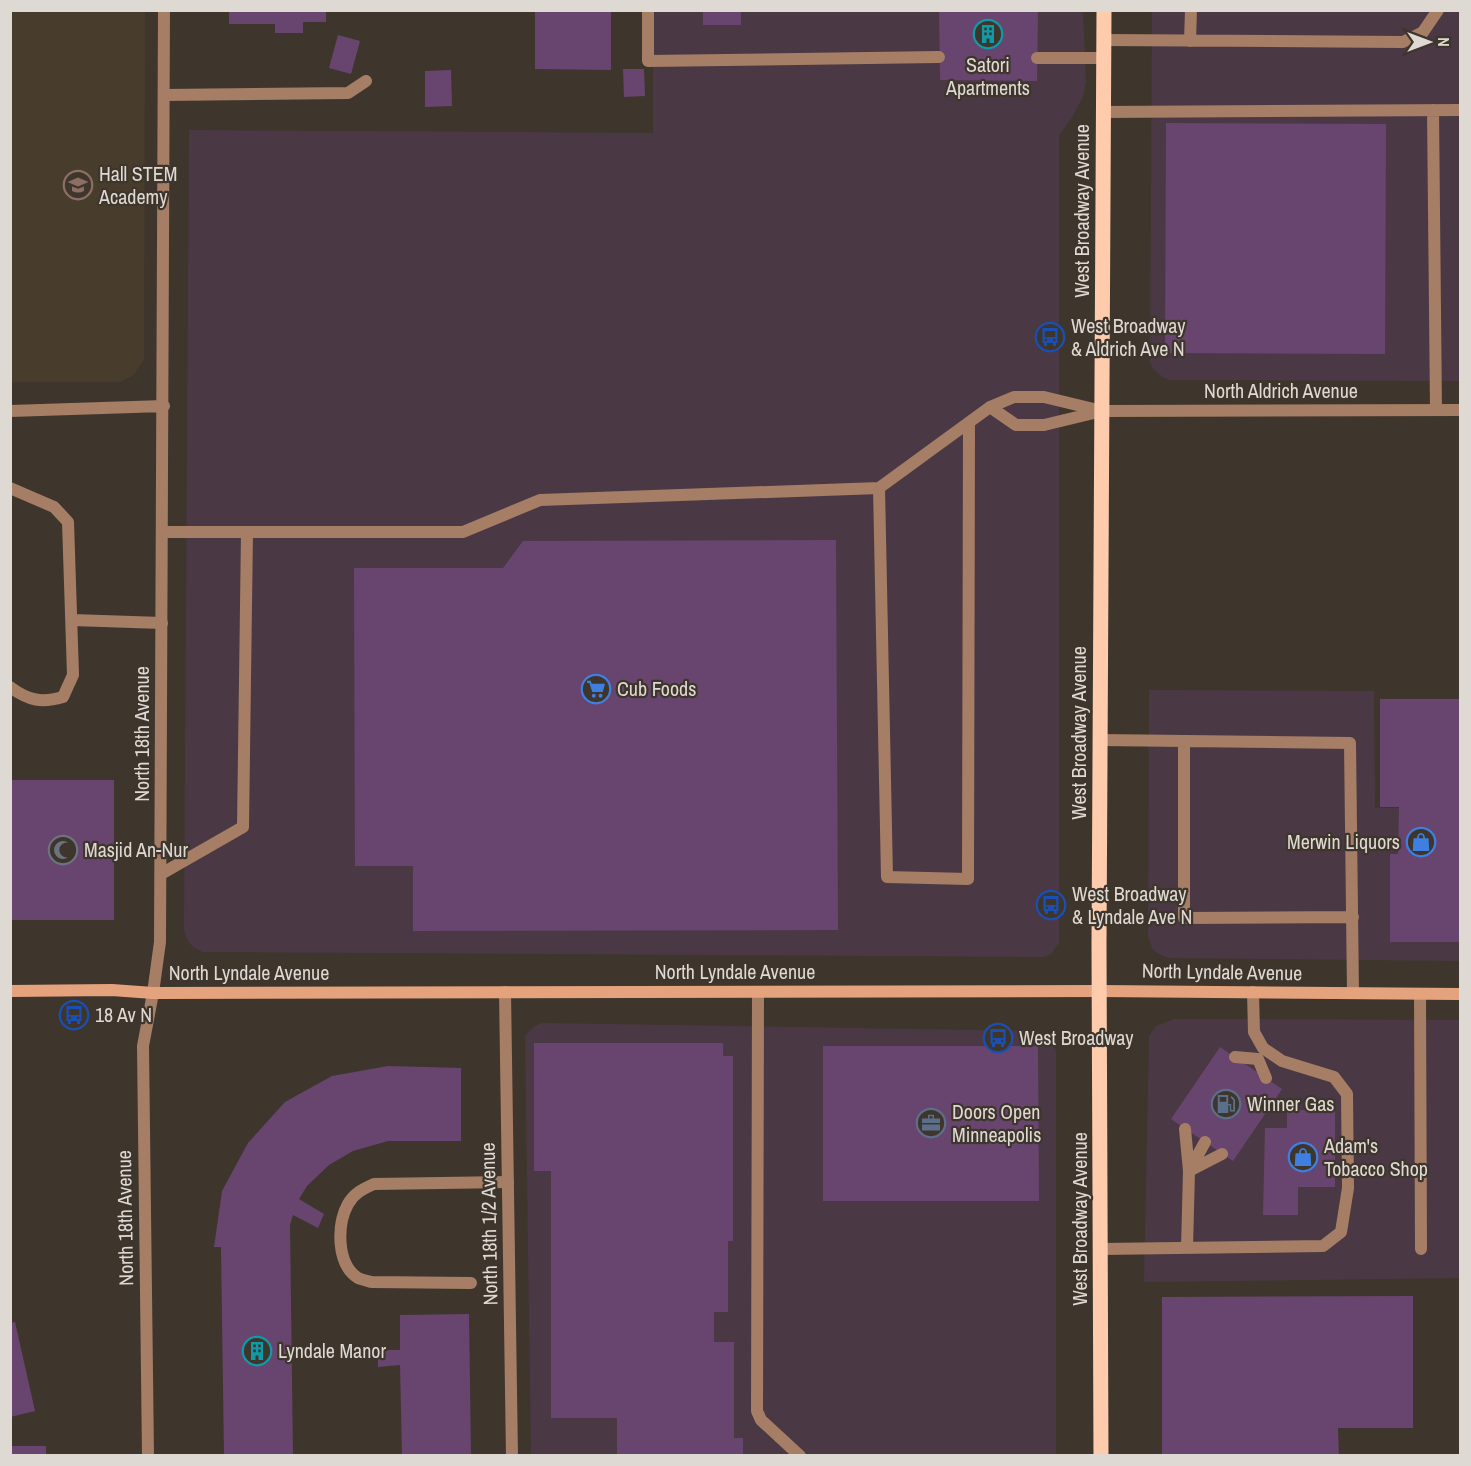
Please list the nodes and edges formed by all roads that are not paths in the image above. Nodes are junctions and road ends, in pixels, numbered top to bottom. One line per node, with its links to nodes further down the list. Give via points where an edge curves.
1 (164, 10): 12 (street, North 18th Avenue)
2 (648, 10): 8 (street, via 648,61)
3 (1104, 10): 6 (main road, West Broadway Avenue)
4 (1191, 10): 7 (street)
5 (1438, 10): 7 (street, via 1423,32 1403,42)
6 (1104, 40): 7 (street); 10 (main road, West Broadway Avenue)
7 (1190, 41)
8 (939, 57)
9 (1037, 58): 10 (street)
10 (1104, 58): 15 (main road, West Broadway Avenue)
11 (366, 81): 12 (street, via 348,93)
12 (164, 95): 16 (street, North 18th Avenue)
13 (1433, 110): 14 (street); 15 (street); 21 (street)
14 (1461, 110)
15 (1103, 111): 20 (main road, West Broadway Avenue)
16 (164, 406): 19 (street); 25 (street, North 18th Avenue)
17 (990, 407): 20 (street, via 1014,397 1044,397); 20 (street, via 1016,425 1044,425); 22 (street)
18 (1461, 410): 21 (street, North Aldrich Avenue)
19 (10, 411)
20 (1102, 411): 21 (street, North Aldrich Avenue); 30 (main road, West Broadway Avenue)
21 (1436, 411)
22 (969, 423): 24 (street); 24 (street, via 968,879 887,877)
23 (10, 488): 27 (street, via 54,507 68,522)
24 (879, 488): 26 (street, via 540,500 463,532)
25 (163, 532): 26 (street); 28 (street, North 18th Avenue)
26 (247, 532): 32 (street, via 243,827)
27 (72, 620): 28 (street); 29 (street, via 73,675 63,697 46,702 22,696)
28 (162, 623): 32 (street, North 18th Avenue)
29 (10, 687)
30 (1100, 740): 31 (street); 35 (main road, West Broadway Avenue)
31 (1184, 741): 33 (street, via 1350,743); 33 (street, via 1184,918)
32 (161, 874): 39 (street, North 18th Avenue, via 160,942)
33 (1353, 917): 40 (street)
34 (10, 991): 39 (street, North Lyndale Avenue)
35 (1100, 991): 37 (street, North Lyndale Avenue); 38 (street, North Lyndale Avenue); 52 (main road, West Broadway Avenue)
36 (505, 992): 37 (street, North Lyndale Avenue); 39 (street, North Lyndale Avenue); 50 (street, North 18th 1/2 Avenue)
37 (758, 992): 57 (street, via 757,1411 760,1420)
38 (1253, 992): 40 (street, North Lyndale Avenue); 44 (street)
39 (153, 993): 55 (street, North 18th Avenue, via 142,1046)
40 (1353, 993): 41 (street, North Lyndale Avenue)
41 (1420, 994): 42 (street, North Lyndale Avenue); 53 (street)
42 (1461, 994)
43 (1235, 1057): 44 (street)
44 (1257, 1058): 45 (street); 51 (street, via 1282,1061 1334,1077 1347,1094 1348,1188 1341,1233 1323,1246)
45 (1266, 1078)
46 (1185, 1129): 49 (street)
47 (1205, 1142): 49 (street)
48 (1222, 1154): 49 (street)
49 (1189, 1171): 51 (street)
50 (508, 1182): 54 (street, via 374,1184 360,1190 342,1218 341,1250 348,1268 358,1278 372,1282); 56 (street, North 18th 1/2 Avenue)
51 (1187, 1248): 52 (street)
52 (1101, 1249): 58 (main road, West Broadway Avenue)
53 (1421, 1249)
54 (471, 1283)
55 (148, 1455)
56 (512, 1455)
57 (800, 1455)
58 (1101, 1455)

